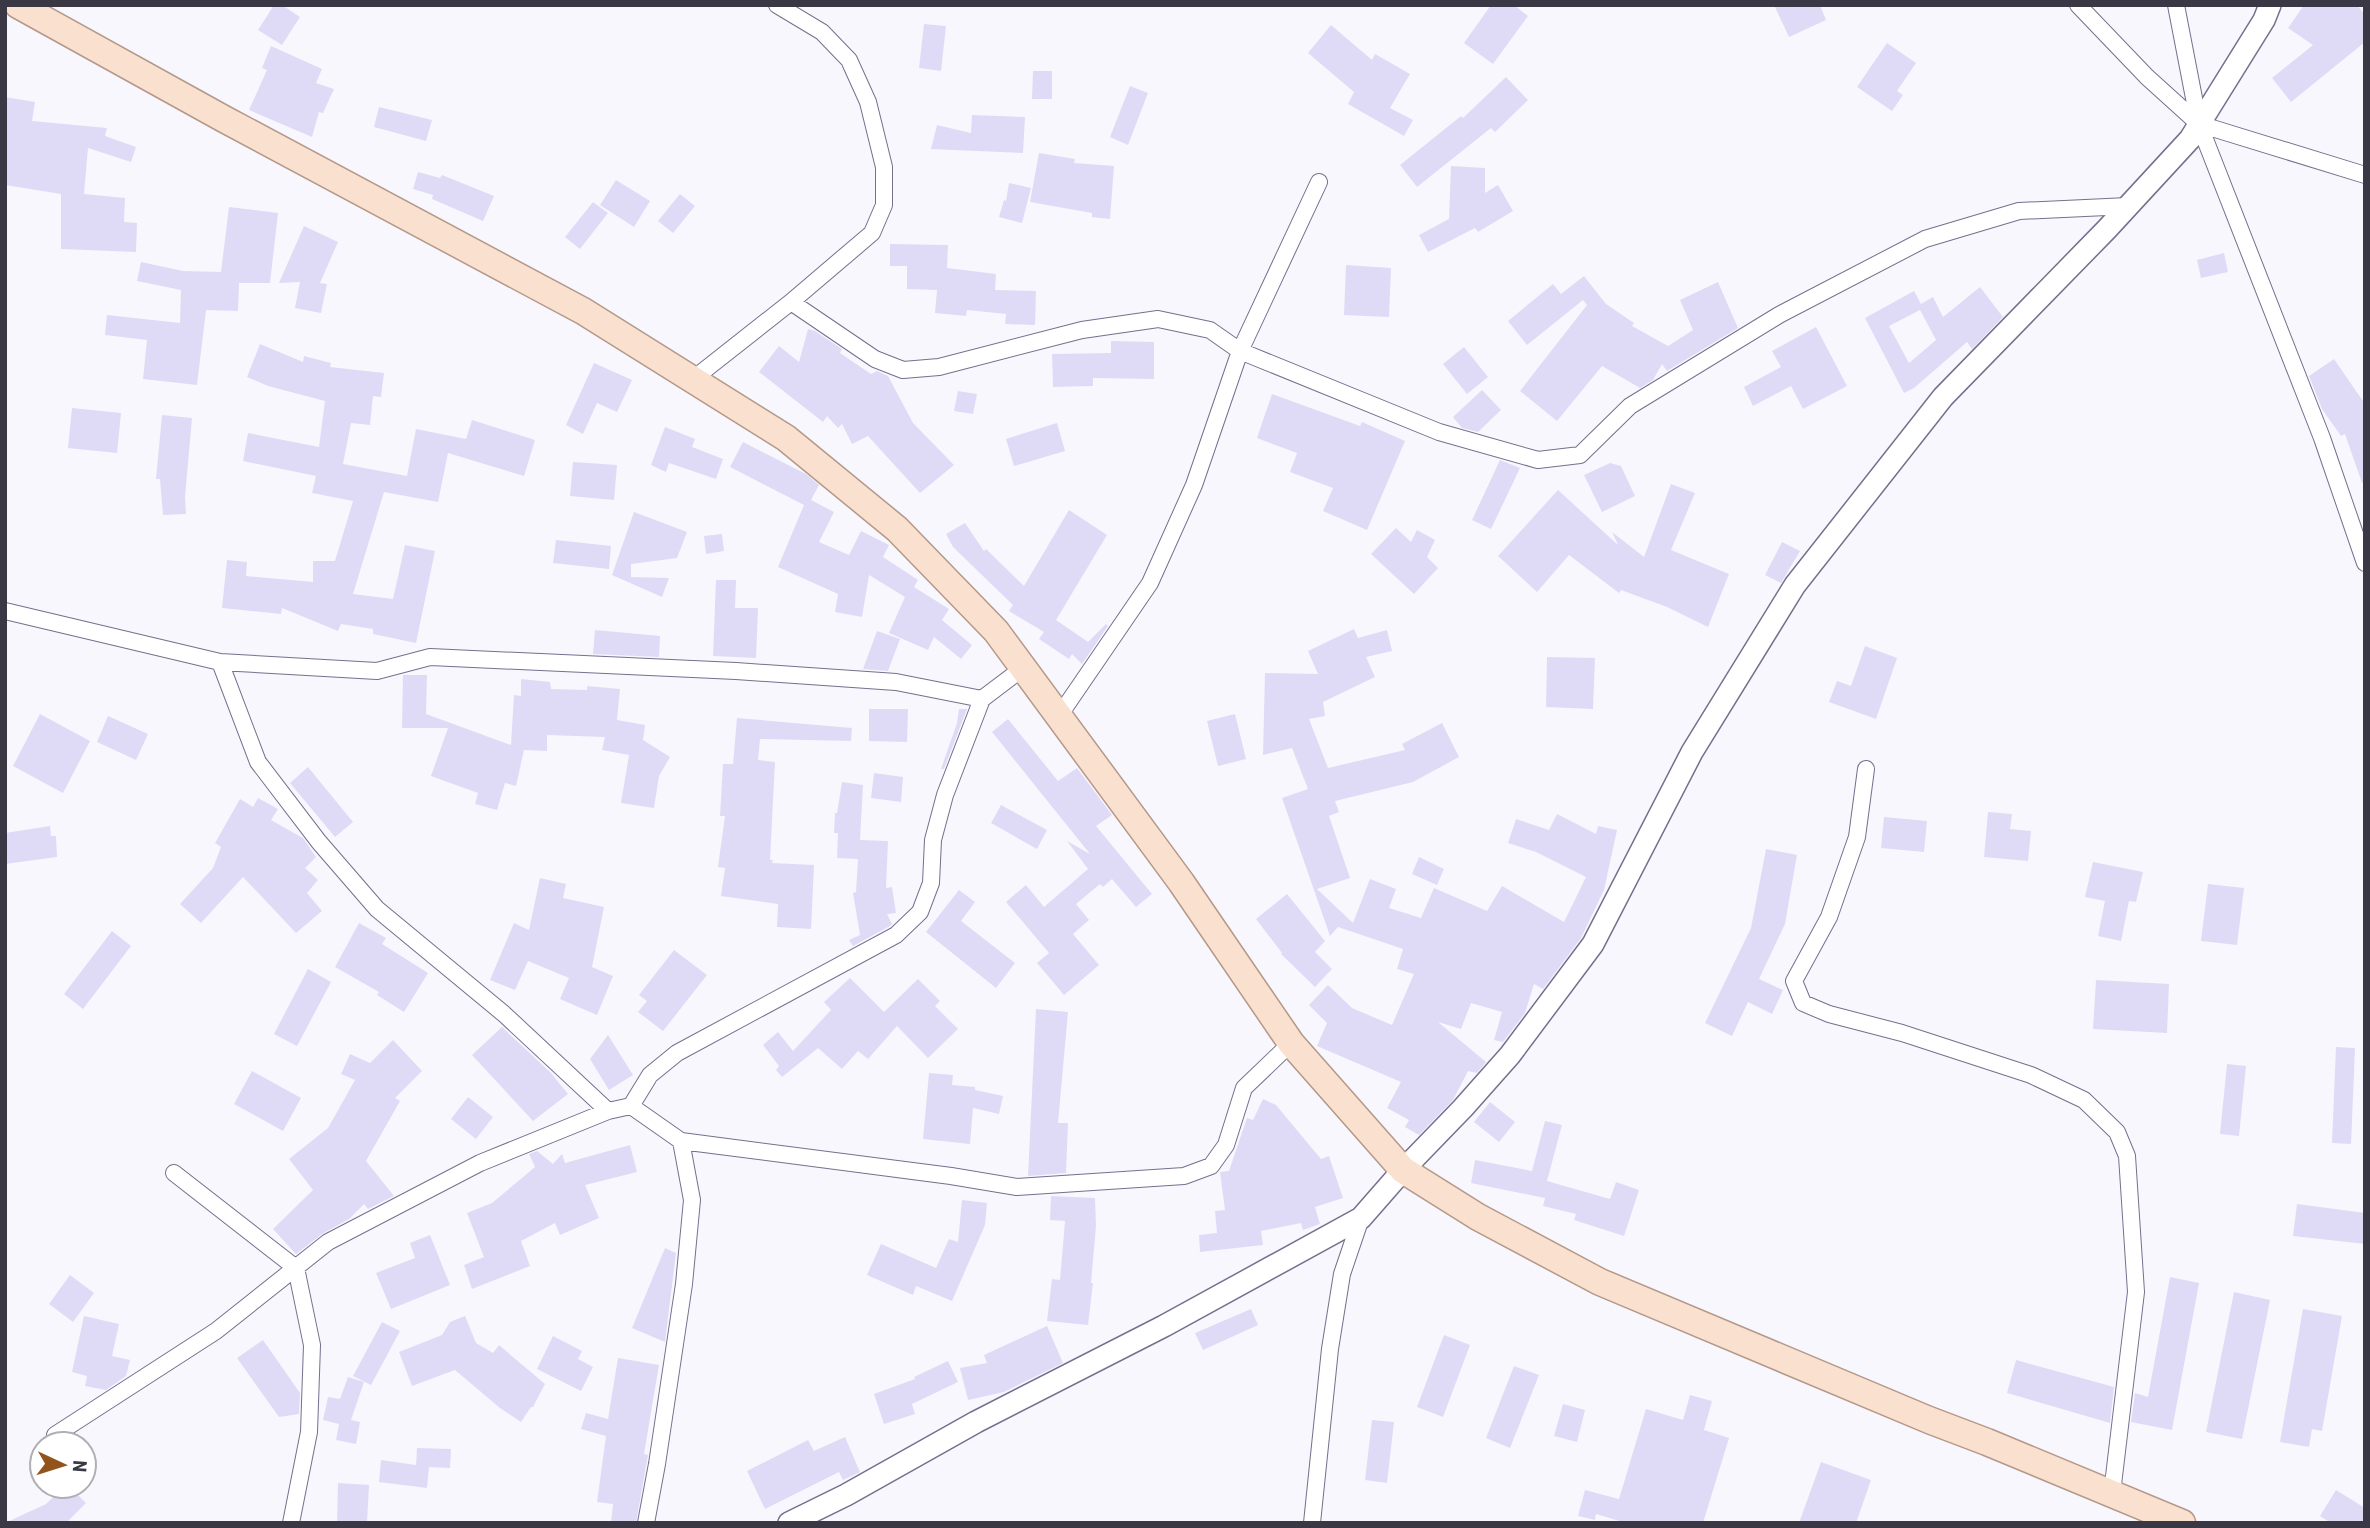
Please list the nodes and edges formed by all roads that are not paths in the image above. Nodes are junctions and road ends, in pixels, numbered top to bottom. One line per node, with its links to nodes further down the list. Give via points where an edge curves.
1 (18, 5): 12 (main road, via 583,311)
2 (777, 5): 10 (street, via 822,32 849,60 868,102 884,167 884,205 872,233)
3 (2078, 5): 6 (street)
4 (2176, 5): 6 (street)
5 (2270, 5): 6 (street)
6 (2199, 124): 7 (street); 9 (street); 13 (street, via 2322,438)
7 (2365, 175)
8 (1319, 182): 11 (street)
9 (2128, 206): 11 (street, via 2019,211 1924,239 1779,315 1630,406 1580,455 1538,460 1439,432); 24 (street, via 1943,397 1795,585 1692,752 1592,944 1510,1055)
10 (791, 302): 11 (street, via 875,359 903,370 939,368 1082,330 1158,319 1210,330); 12 (street)
11 (1240, 351): 18 (street, via 1194,485 1150,583)
12 (692, 380): 16 (main road, via 786,438 897,529 996,631)
13 (2365, 563)
14 (5, 611): 15 (street)
15 (220, 662): 17 (street, via 377,671 430,657 722,670 896,682); 22 (street, via 258,762 319,842 377,909 504,1014)
16 (1023, 668): 17 (street); 18 (main road)
17 (982, 699): 21 (street, via 945,795 933,840 931,883 920,912 896,935 677,1053 650,1075)
18 (1059, 716): 20 (main road)
19 (1866, 769): 29 (street, via 1857,837 1829,917 1794,981 1803,1003 1829,1014 2031,1074 2084,1100 2117,1132 2127,1156 2136,1292)
20 (1291, 1043): 23 (street, via 1244,1088 1226,1145 1211,1166 1184,1176 1017,1187); 24 (main road)
21 (631, 1106): 22 (street); 23 (street)
22 (608, 1111): 27 (street, via 480,1163 328,1242)
23 (681, 1141): 31 (street, via 692,1200 684,1284)
24 (1403, 1170): 26 (street); 29 (main road, via 1478,1217 1600,1282)
25 (174, 1172): 27 (street)
26 (1361, 1218): 32 (street); 33 (street, via 1342,1274 1329,1349)
27 (296, 1268): 28 (street, via 216,1331); 30 (street, via 312,1345 309,1432)
28 (63, 1430)
29 (2112, 1493): 34 (main road)
30 (291, 1523)
31 (646, 1523)
32 (789, 1523)
33 (1312, 1523)
34 (2182, 1523)

